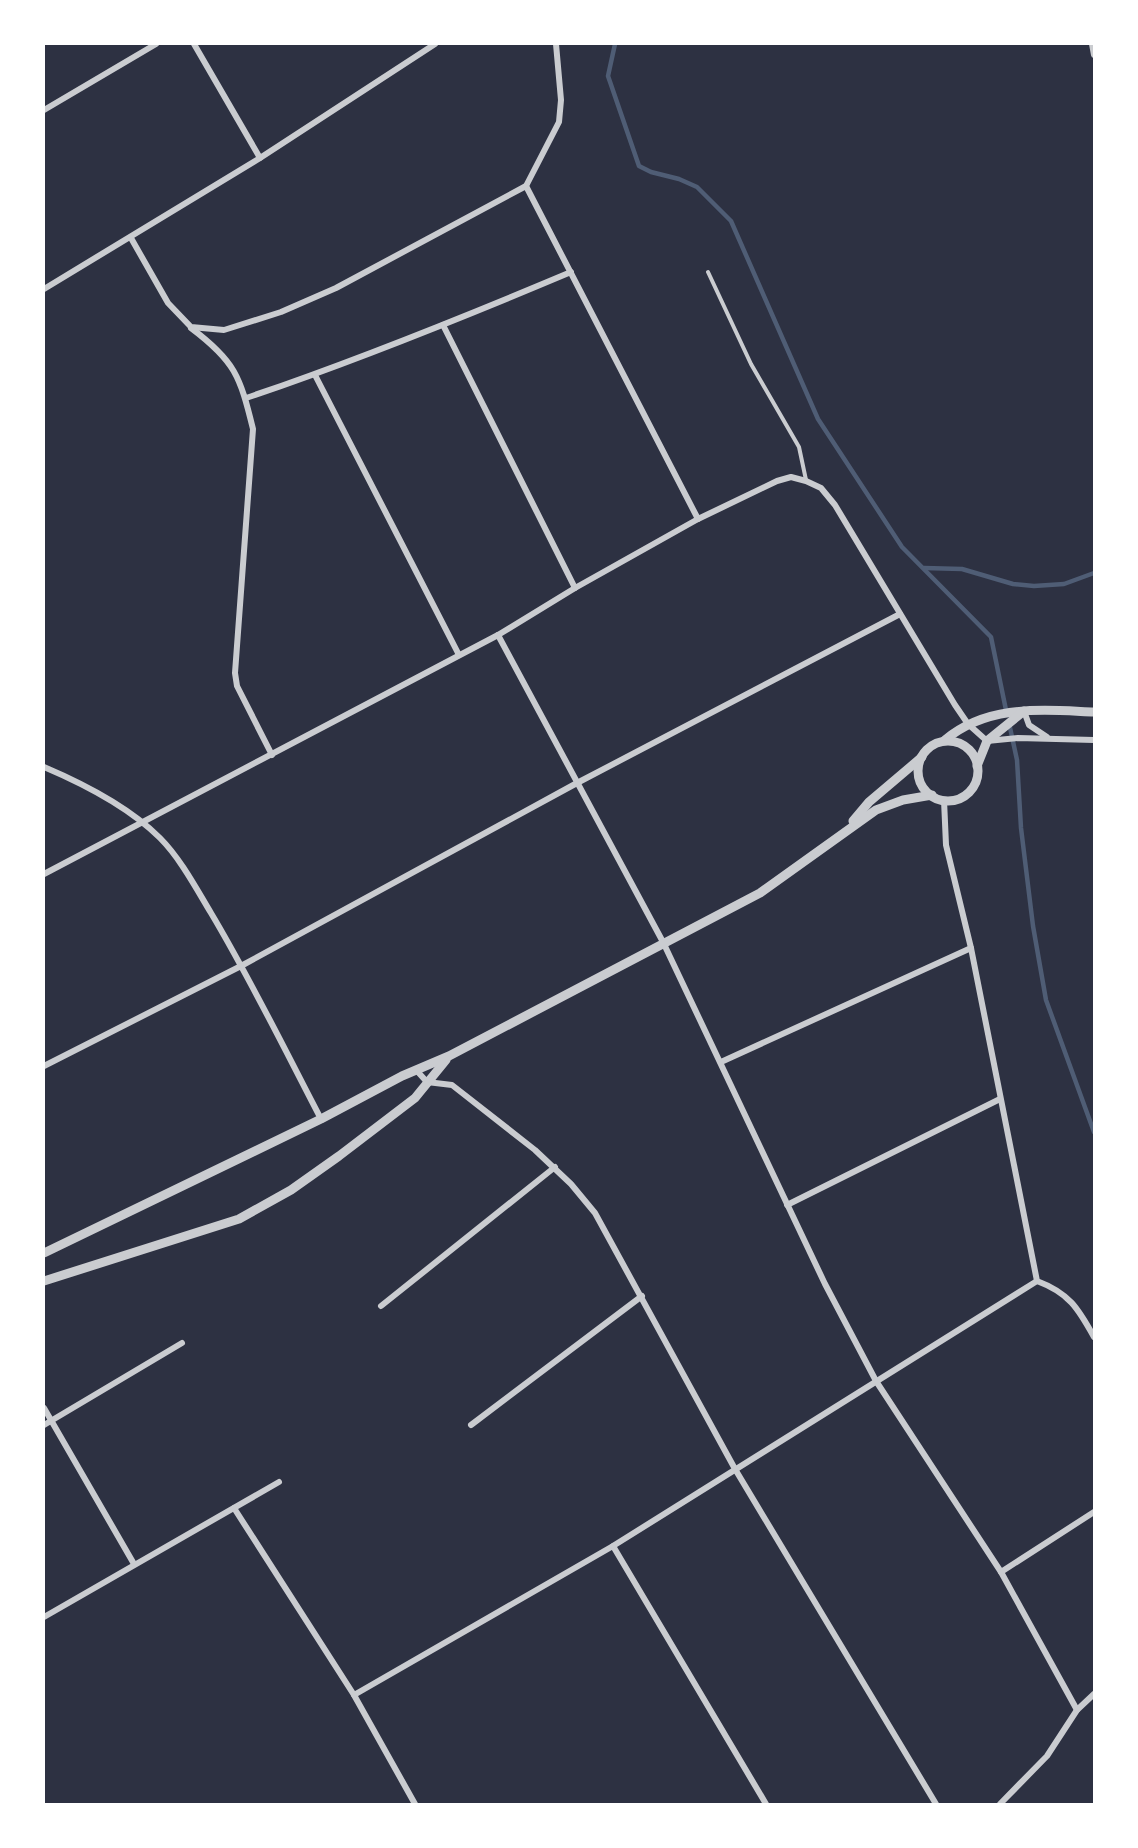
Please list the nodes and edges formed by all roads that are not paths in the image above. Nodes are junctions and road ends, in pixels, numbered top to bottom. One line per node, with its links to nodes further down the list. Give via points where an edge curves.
1 (156, 44): 7 (street)
2 (194, 44): 8 (street)
3 (435, 44): 8 (street)
4 (556, 44): 9 (street, via 559,122)
5 (1092, 44): 6 (street)
6 (1095, 55)
7 (44, 110)
8 (260, 158): 10 (street)
9 (526, 186): 11 (street); 15 (street, via 336,288 281,312 224,330)
10 (131, 238): 13 (street); 15 (street, via 168,303)
11 (571, 272): 14 (street); 19 (street)
12 (708, 272): 18 (lane, via 751,364 799,447)
13 (44, 289)
14 (443, 325): 16 (street); 20 (street)
15 (191, 327): 17 (street, via 223,353)
16 (315, 375): 17 (street); 23 (street)
17 (246, 398): 31 (street, via 253,449 235,673 237,686)
18 (806, 481): 19 (street, via 791,477 777,481); 21 (street, via 821,488 835,505)
19 (698, 519): 20 (street)
20 (575, 588): 22 (street)
21 (900, 614): 26 (street); 35 (street)
22 (498, 635): 23 (street); 35 (street)
23 (459, 655): 31 (street)
24 (1095, 711): 25 (street)
25 (1019, 712): 26 (street); 27 (street, via 1035,731); 30 (street)
26 (968, 724): 28 (street); 30 (street)
27 (1054, 738): 29 (street); 30 (street)
28 (945, 740): 32 (street, via 932,746); 33 (street, via 969,750)
29 (1095, 740)
30 (987, 741): 33 (street)
31 (272, 755): 38 (street)
32 (922, 758): 36 (street, via 919,774 925,790); 39 (street, via 869,802)
33 (977, 766): 37 (street, via 970,790 957,799)
34 (44, 767): 38 (street, via 87,787)
35 (577, 783): 41 (street); 43 (street)
36 (932, 795): 37 (street); 39 (street, via 876,810)
37 (944, 800): 42 (street, via 946,846)
38 (142, 822): 40 (street); 43 (street, via 162,840 198,890)
39 (846, 829): 41 (street, via 760,893)
40 (44, 874)
41 (663, 942): 44 (street); 45 (street)
42 (971, 948): 45 (street); 49 (street)
43 (241, 966): 46 (street); 50 (street)
44 (449, 1056): 47 (street); 48 (street)
45 (721, 1062): 52 (street)
46 (44, 1066)
47 (417, 1071): 48 (street); 50 (street)
48 (427, 1082): 51 (street, via 452,1085); 54 (street, via 415,1098 339,1156 291,1190 239,1219)
49 (1000, 1099): 52 (street); 55 (street)
50 (321, 1119): 53 (street)
51 (555, 1167): 56 (street, via 595,1213); 57 (street)
52 (787, 1204): 60 (street)
53 (44, 1253)
54 (44, 1281)
55 (1037, 1281): 58 (street, via 1058,1289 1068,1298); 60 (street)
56 (642, 1296): 64 (street); 65 (street)
57 (381, 1306)
58 (1095, 1337)
59 (182, 1343): 62 (street)
60 (876, 1382): 65 (street); 71 (street)
61 (44, 1408): 62 (street)
62 (51, 1421): 63 (street); 70 (street)
63 (44, 1425)
64 (471, 1425)
65 (735, 1469): 69 (street); 78 (street)
66 (279, 1482): 67 (street)
67 (234, 1508): 70 (street); 74 (street)
68 (1095, 1512): 71 (street)
69 (613, 1546): 74 (street); 77 (street)
70 (134, 1564): 72 (street)
71 (1001, 1572): 75 (street)
72 (44, 1617)
73 (1095, 1694): 75 (street)
74 (354, 1695): 76 (street)
75 (1077, 1710): 79 (street, via 1047,1756)
76 (415, 1804)
77 (766, 1804)
78 (936, 1804)
79 (1000, 1804)

